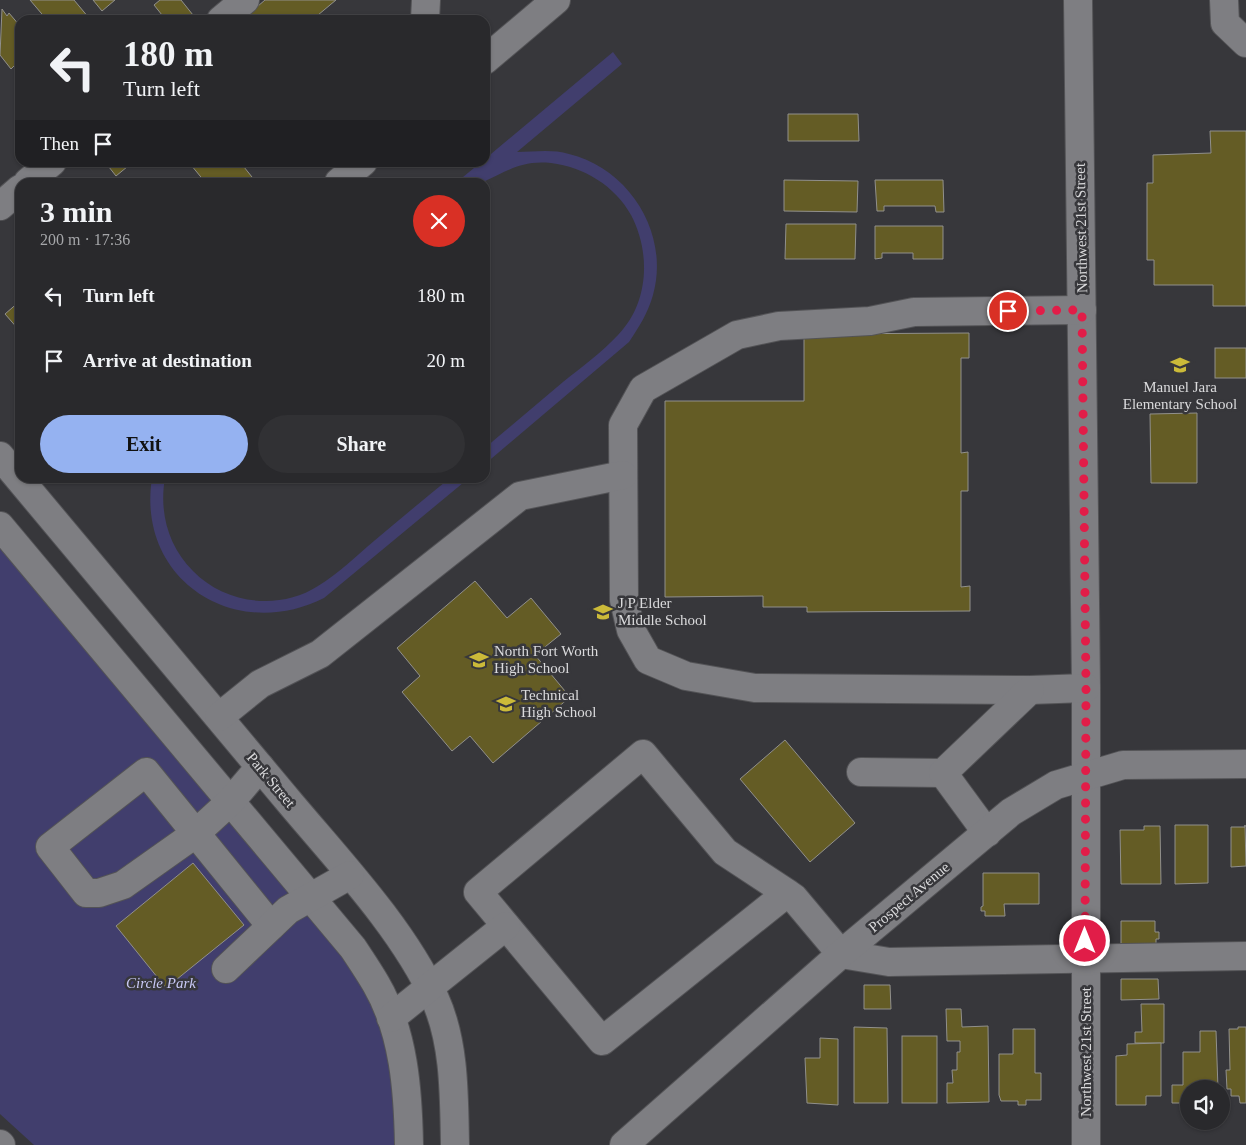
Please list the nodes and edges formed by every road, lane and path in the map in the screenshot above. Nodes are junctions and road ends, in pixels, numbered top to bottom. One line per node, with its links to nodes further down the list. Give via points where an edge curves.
1 (245, 0): 6 (street)
2 (426, 0): 7 (street)
3 (556, 0): 9 (street)
4 (1078, 0): 16 (street, Northwest 21st Street)
5 (1224, 0): 8 (street, via 1225,23)
6 (227, 15)
7 (425, 15)
8 (1246, 43)
9 (490, 56)
10 (46, 167): 12 (street)
11 (357, 167): 13 (street)
12 (33, 178)
13 (344, 178)
14 (15, 193): 15 (street)
15 (0, 206)
16 (1082, 310): 19 (street, via 914,312 870,321 779,326 737,335 643,388 622,425); 22 (street, Northwest 21st Street)
17 (6, 458): 18 (street, Park Street)
18 (15, 469)
19 (623, 475): 23 (street, via 624,600 631,630 648,660 686,676 755,688); 24 (street, via 520,496 320,654 260,684)
20 (26, 483): 24 (street, Park Street)
21 (0, 526): 30 (street)
22 (1086, 688): 23 (street); 29 (street, Northwest 21st Street)
23 (1030, 690): 28 (street)
24 (218, 717): 26 (street, Park Street)
25 (1246, 764): 29 (street, Prospect Avenue, via 1123,765)
26 (260, 767): 30 (street); 33 (street, Park Street)
27 (862, 772): 28 (street)
28 (943, 772): 31 (street)
29 (1086, 775): 31 (street, Prospect Avenue, via 1056,785 1011,812); 40 (street, Northwest 21st Street)
30 (231, 801): 32 (street); 35 (street)
31 (987, 833): 38 (street, Prospect Avenue)
32 (195, 834): 32 (street, via 146,772 50,847 86,893 99,893 123,885); 36 (street)
33 (350, 875): 35 (street); 42 (street, Park Street, via 409,950)
34 (787, 893): 37 (street, via 602,1041); 37 (street, via 725,852 643,754 478,892); 38 (street)
35 (310, 896): 36 (street); 43 (street, via 358,956 377,985)
36 (271, 926): 41 (street)
37 (506, 926): 42 (street)
38 (840, 954): 40 (street, via 888,962); 46 (street, Prospect Avenue)
39 (1246, 956): 40 (street)
40 (1085, 959): 47 (street, Northwest 21st Street)
41 (226, 969)
42 (430, 988): 43 (street); 45 (street, Park Street, via 447,1038 454,1093)
43 (391, 1018): 44 (street, via 402,1055)
44 (409, 1145)
45 (455, 1145)
46 (624, 1145)
47 (1086, 1145)

